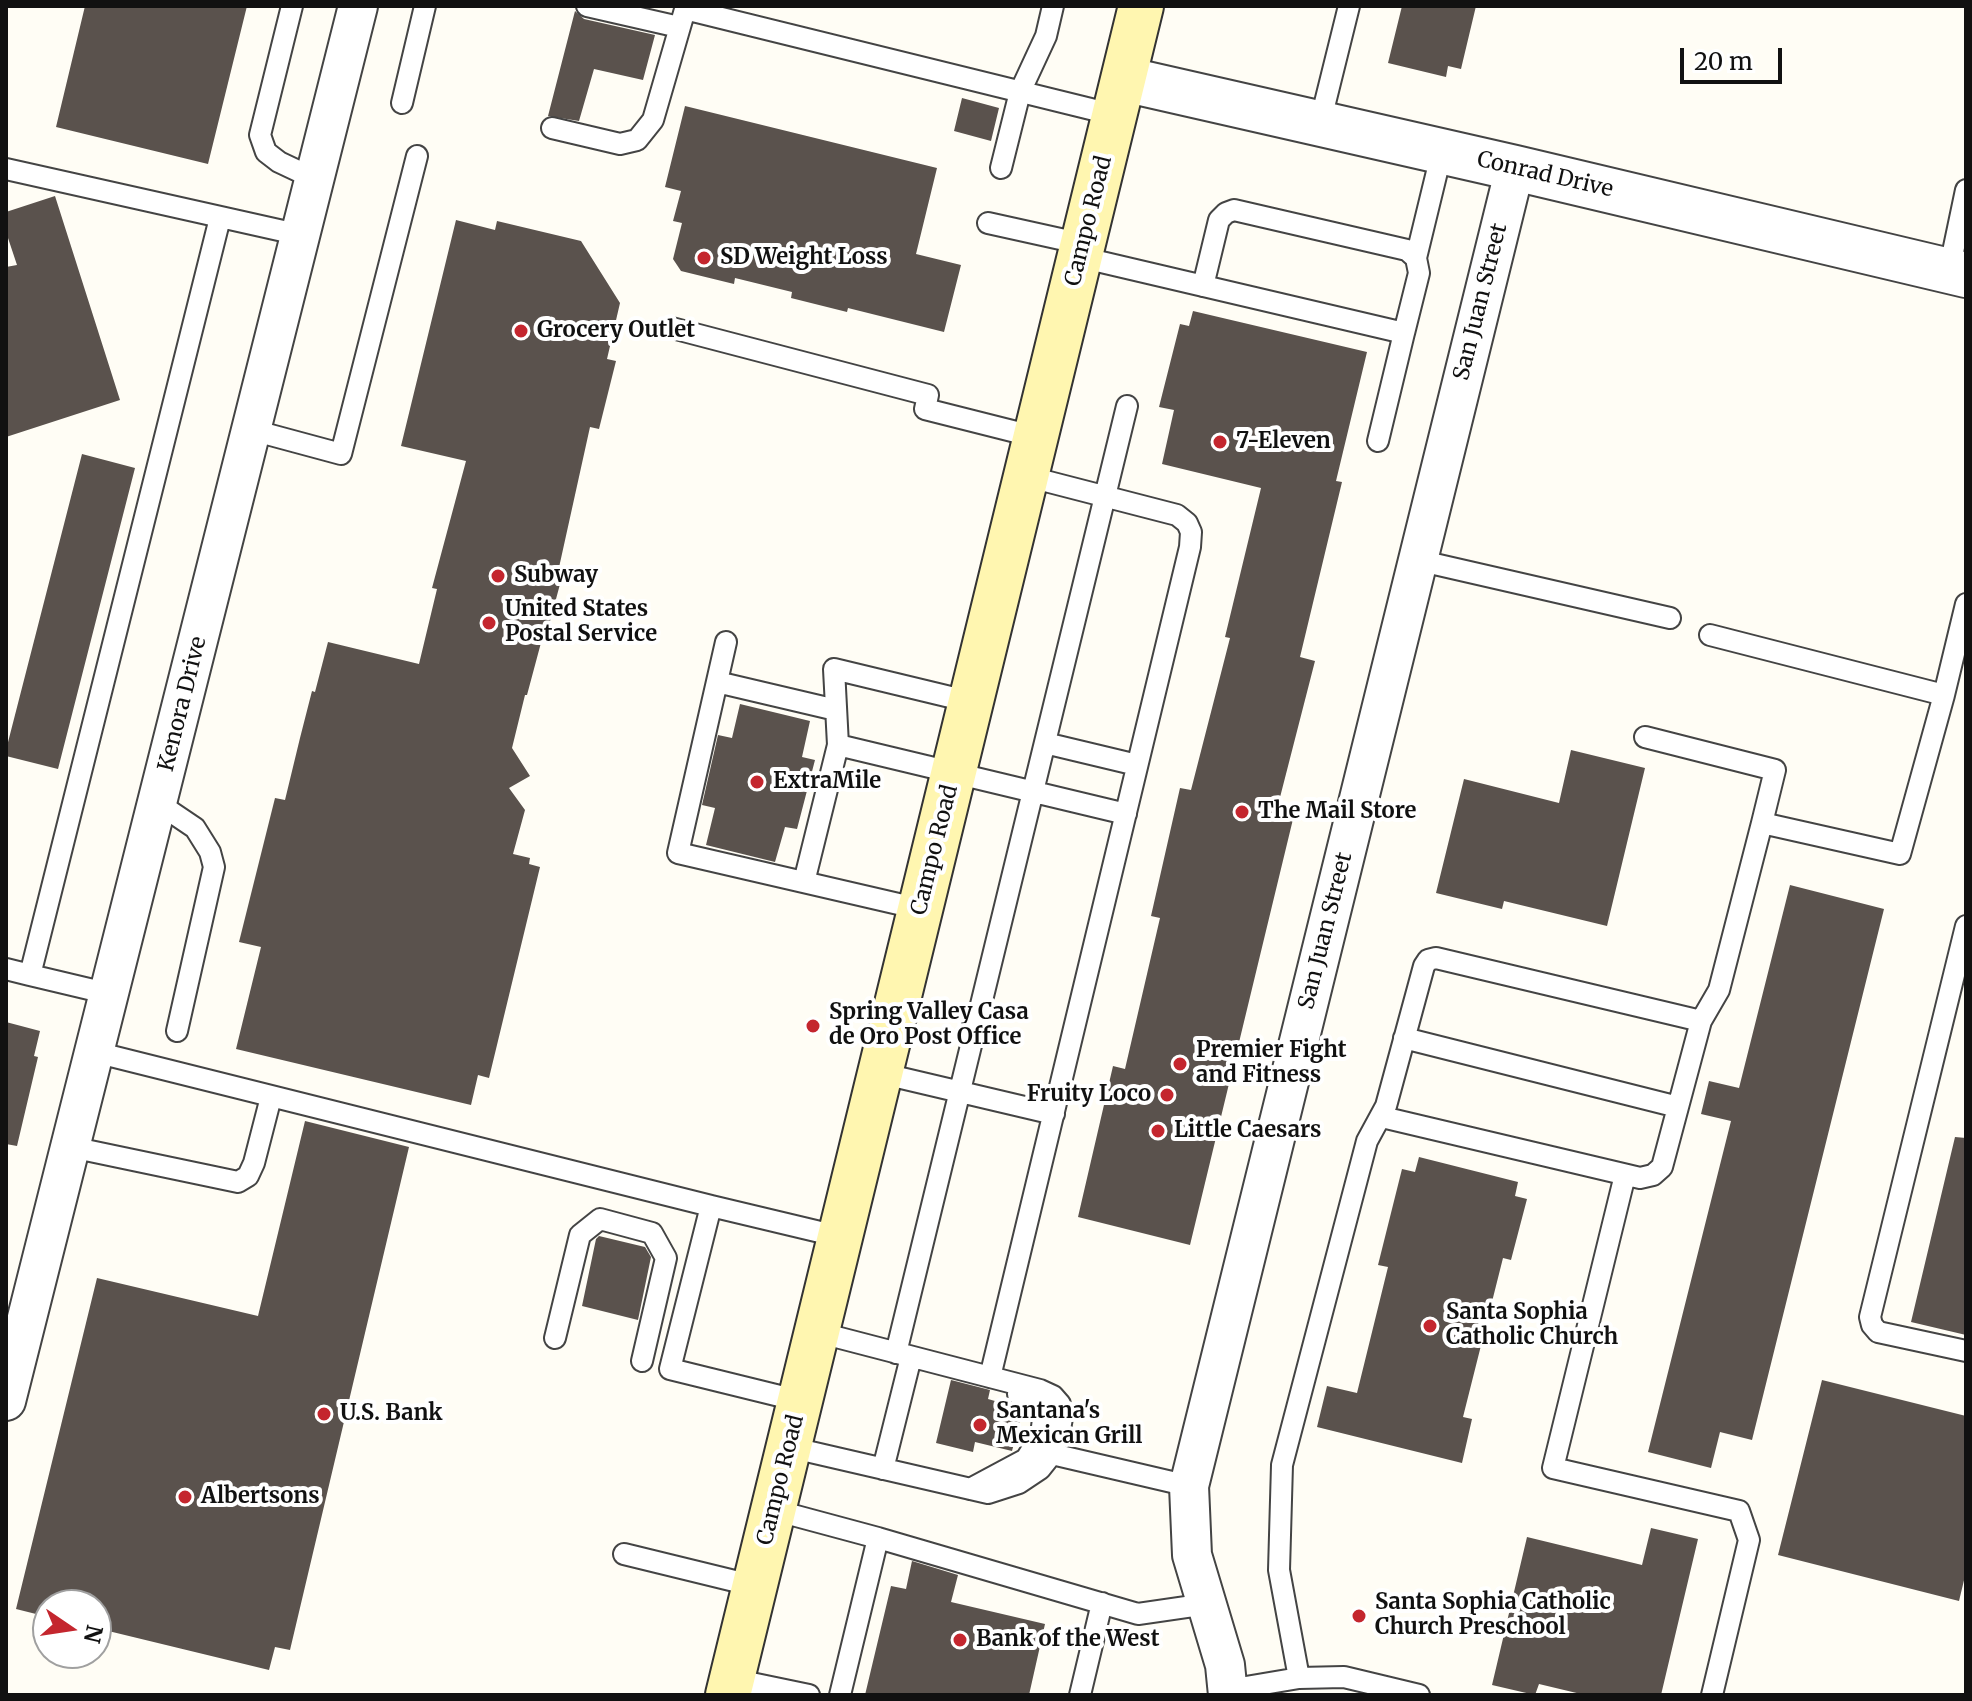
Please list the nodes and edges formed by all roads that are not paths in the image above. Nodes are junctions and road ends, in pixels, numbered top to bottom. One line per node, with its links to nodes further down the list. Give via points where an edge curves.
1 (292, 6): 19 (lane, via 260,135 266,152)
2 (358, 6): 19 (street, Kenora Drive)
3 (425, 6): 11 (lane)
4 (587, 6): 8 (lane)
5 (1053, 6): 9 (lane, via 1046,36)
6 (1141, 6): 10 (main road, Campo Road)
7 (1349, 6): 12 (lane)
8 (683, 14): 9 (lane); 13 (lane, via 653,120 637,140 620,144)
9 (1020, 92): 10 (lane); 16 (lane)
10 (1119, 97): 12 (street, Conrad Drive); 24 (main road, Campo Road)
11 (402, 103)
12 (1320, 123): 14 (street, Conrad Drive)
13 (552, 128)
14 (1442, 151): 17 (street, Conrad Drive); 25 (lane)
15 (417, 156): 31 (lane, via 341,454)
16 (1001, 168)
17 (1515, 168): 26 (street, Conrad Drive); 35 (street, San Juan Street)
18 (6, 169): 21 (lane)
19 (315, 179): 23 (street, Kenora Drive)
20 (1966, 190): 26 (lane)
21 (220, 218): 23 (lane); 57 (lane)
22 (988, 223): 24 (lane)
23 (301, 235): 31 (street, Kenora Drive)
24 (1082, 250): 27 (lane); 33 (main road, Campo Road)
25 (1416, 258): 27 (lane, via 1407,250 1234,210 1219,220); 29 (lane, via 1419,273)
26 (1957, 273)
27 (1203, 286): 29 (lane)
28 (672, 328): 33 (lane, via 928,395 925,409)
29 (1404, 333): 32 (lane)
30 (1127, 406): 34 (lane)
31 (252, 430): 50 (street, Kenora Drive)
32 (1378, 441)
33 (1031, 456): 34 (lane); 42 (main road, Campo Road)
34 (1104, 496): 45 (lane); 47 (lane, via 1177,515 1191,532)
35 (1417, 560): 37 (lane); 84 (street, San Juan Street)
36 (1966, 604): 41 (lane)
37 (1670, 618)
38 (1710, 635): 41 (lane)
39 (726, 642): 40 (lane)
40 (717, 682): 43 (lane); 53 (lane, via 678,853)
41 (1944, 695): 52 (lane, via 1900,854)
42 (971, 702): 43 (lane, via 834,669); 48 (main road, Campo Road)
43 (836, 710): 46 (lane)
44 (1645, 737): 52 (lane, via 1775,770)
45 (1045, 743): 47 (lane); 49 (lane)
46 (838, 745): 48 (lane); 53 (lane)
47 (1137, 765): 51 (lane)
48 (954, 772): 49 (lane); 54 (main road, Campo Road)
49 (1033, 791): 51 (lane); 64 (lane)
50 (158, 803): 58 (street, Kenora Drive); 60 (lane, via 195,828 214,867)
51 (1126, 814): 67 (lane)
52 (1762, 823): 59 (lane, via 1719,990)
53 (804, 882): 54 (lane)
54 (920, 909): 63 (main road, Campo Road)
55 (1966, 926): 75 (lane, via 1870,1317 1878,1332)
56 (6, 969): 57 (lane)
57 (30, 975): 58 (lane)
58 (110, 994): 62 (street, Kenora Drive)
59 (1701, 1021): 61 (lane, via 1436,958 1424,966); 66 (lane)
60 (177, 1031)
61 (1404, 1038): 66 (lane); 68 (lane)
62 (95, 1052): 65 (lane); 69 (street, Kenora Drive)
63 (880, 1073): 64 (lane); 72 (main road, Campo Road)
64 (962, 1092): 67 (lane); 76 (lane)
65 (271, 1097): 69 (lane, via 254,1163 238,1182); 71 (lane)
66 (1678, 1107): 70 (lane, via 1662,1167 1640,1178)
67 (1054, 1114): 78 (lane)
68 (1382, 1117): 70 (lane); 92 (lane, via 1367,1141 1282,1465 1279,1570)
69 (71, 1147): 79 (street, Kenora Drive)
70 (1625, 1175): 100 (lane, via 1553,1468 1739,1511 1749,1540)
71 (711, 1206): 72 (lane); 80 (lane, via 670,1369)
72 (841, 1237): 73 (main road, Campo Road)
73 (817, 1332): 76 (lane); 80 (main road, Campo Road)
74 (555, 1338): 77 (lane, via 580,1235 600,1219 652,1233 666,1258)
75 (1966, 1351)
76 (905, 1358): 78 (lane); 83 (lane); 85 (lane, via 1031,1397 1044,1411 1041,1435 1026,1459)
77 (642, 1361)
78 (990, 1377): 82 (lane, via 1040,1390 1060,1404 1062,1418)
79 (6, 1401)
80 (800, 1401): 81 (main road, Campo Road)
81 (789, 1447): 83 (lane); 86 (main road, Campo Road)
82 (1052, 1454): 84 (lane); 85 (lane, via 1019,1483 988,1493)
83 (883, 1469): 85 (lane)
84 (1189, 1486): 91 (street, San Juan Street, via 1192,1555)
85 (970, 1489)
86 (774, 1510): 87 (lane); 89 (main road, Campo Road)
87 (878, 1538): 90 (lane); 97 (lane)
88 (624, 1554): 89 (lane)
89 (755, 1586): 94 (main road, Campo Road)
90 (1102, 1603): 91 (lane, via 1138,1614); 98 (lane)
91 (1207, 1604): 95 (street, San Juan Street)
92 (1299, 1678): 93 (lane); 95 (lane)
93 (1343, 1686): 99 (lane)
94 (730, 1687): 96 (lane)
95 (1228, 1692)
96 (809, 1695)
97 (840, 1695)
98 (1080, 1695)
99 (1419, 1695)
100 (1712, 1695)

